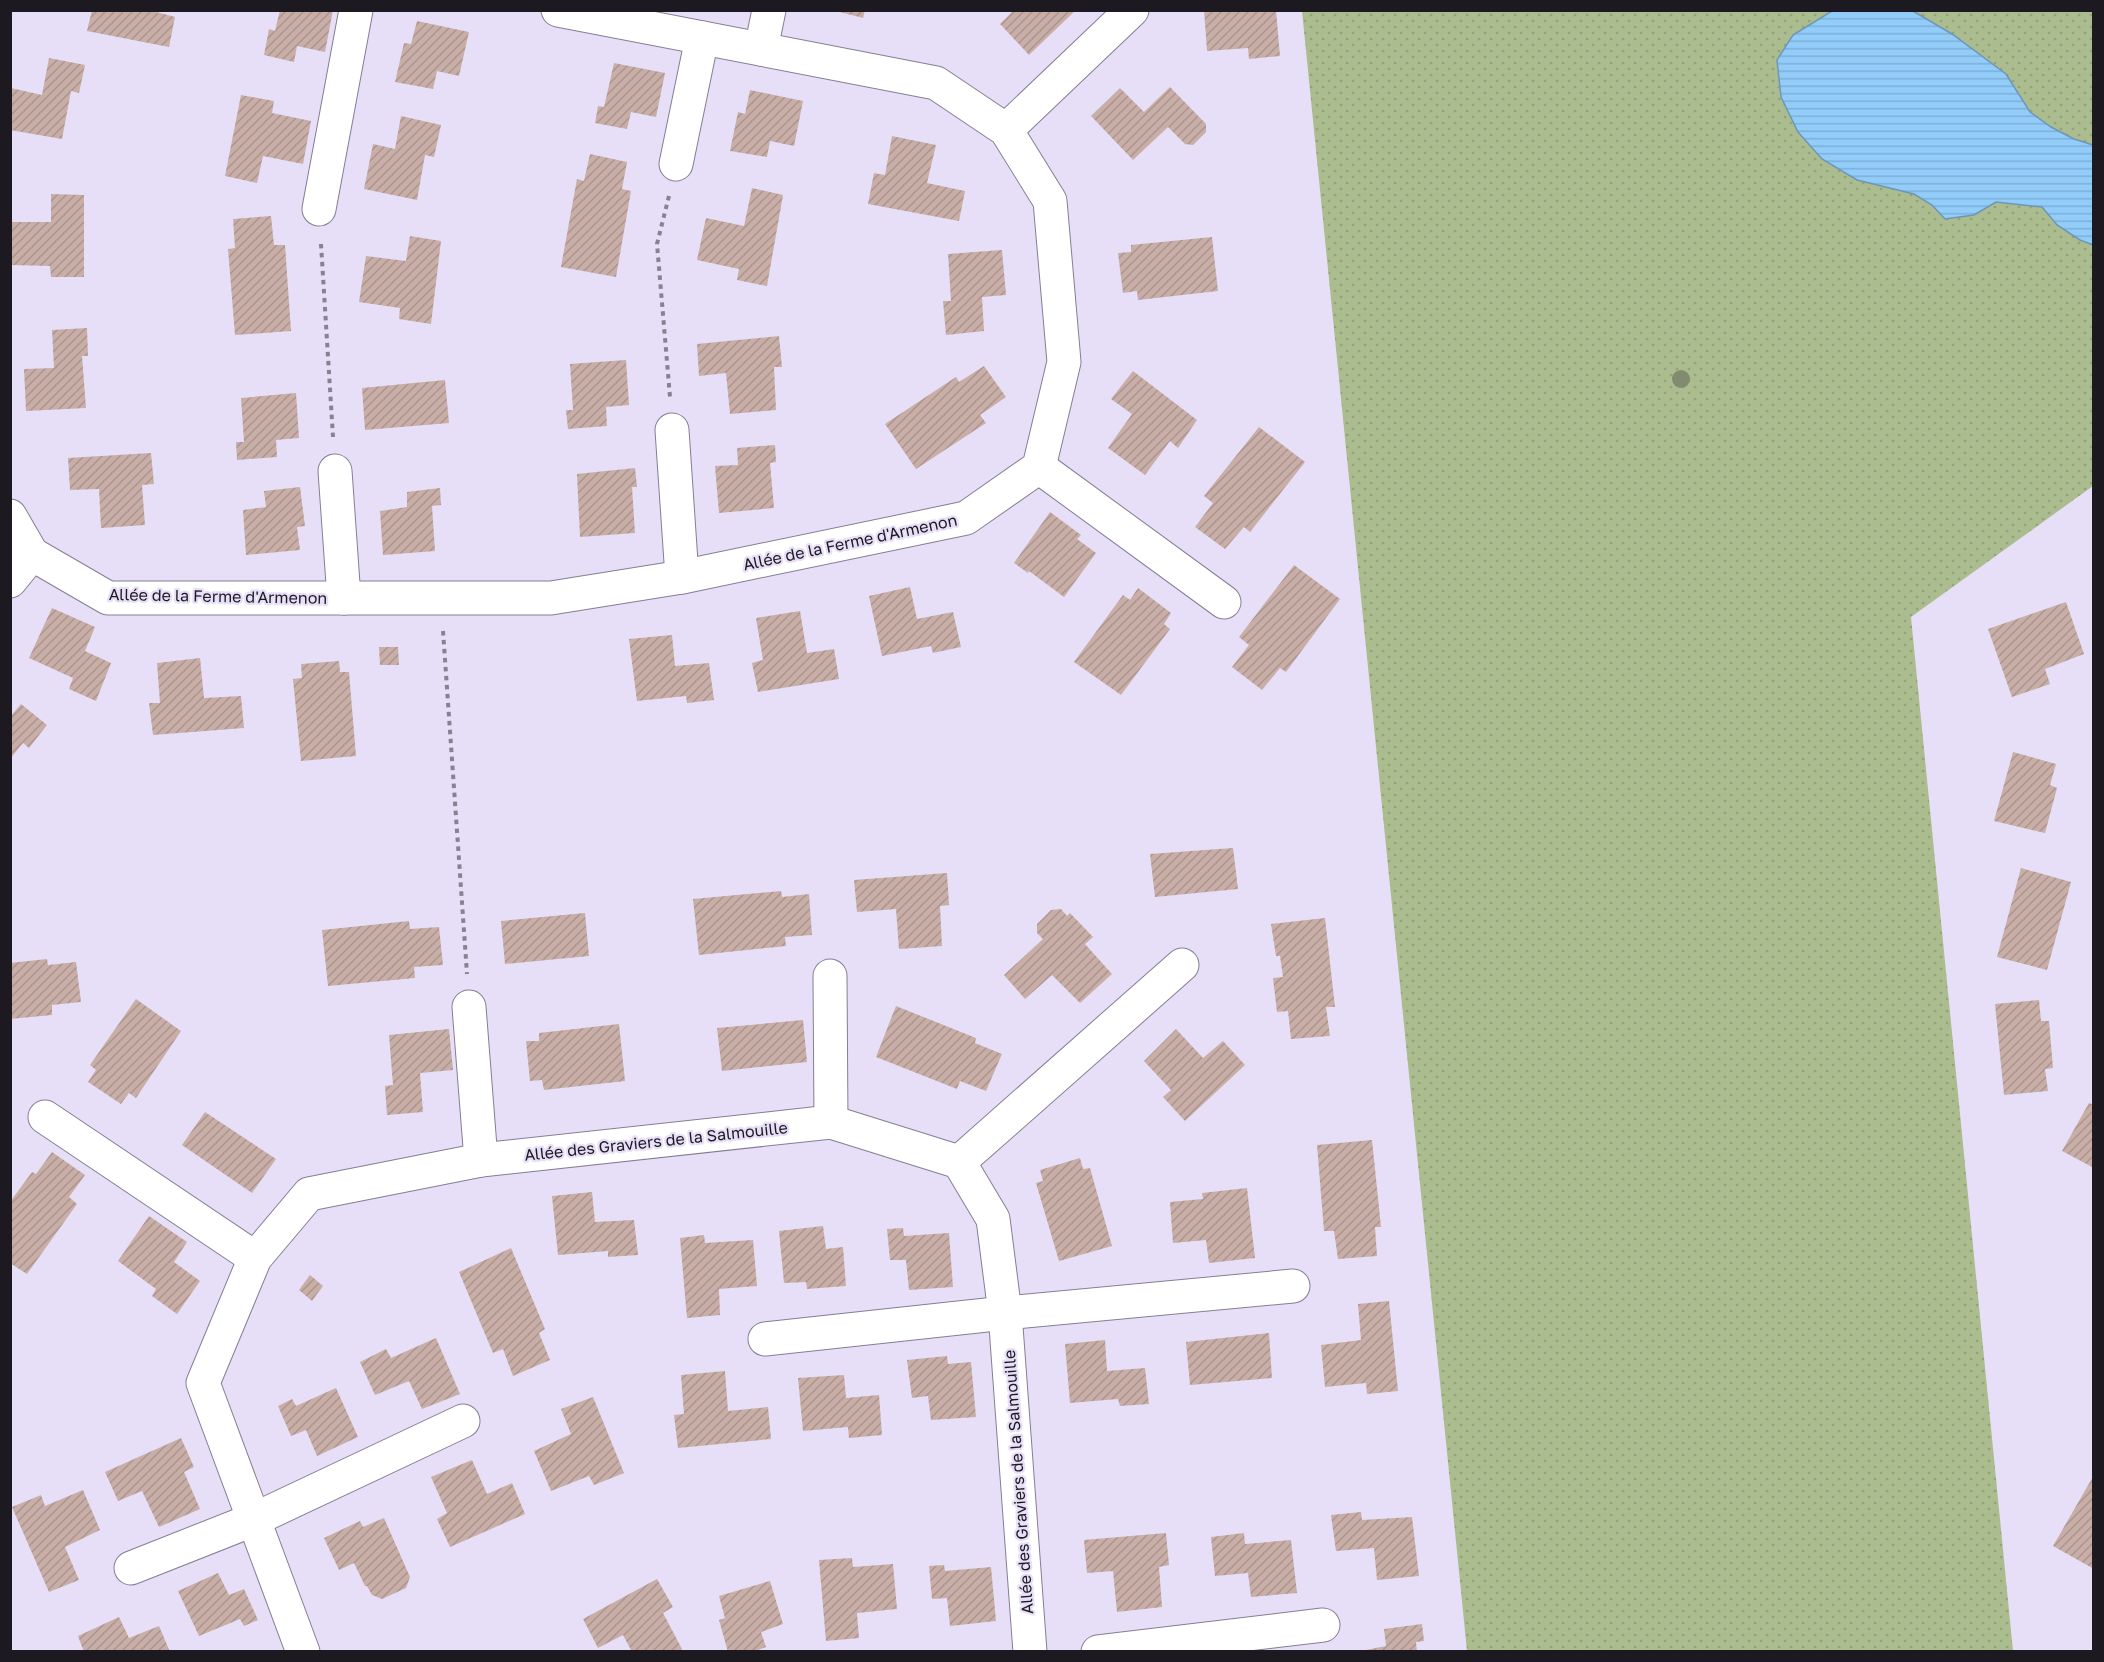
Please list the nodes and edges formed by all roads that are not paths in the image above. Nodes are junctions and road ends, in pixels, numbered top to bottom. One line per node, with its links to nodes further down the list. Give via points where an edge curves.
1 (357, 10): 9 (street)
2 (558, 10): 5 (street)
3 (769, 10): 6 (street)
4 (1132, 10): 7 (street)
5 (702, 38): 6 (street); 8 (street)
6 (761, 49): 7 (street, via 936,83)
7 (1006, 130): 11 (street, via 1050,201 1064,362)
8 (676, 164)
9 (319, 209)
10 (672, 430): 15 (street)
11 (1039, 467): 15 (street, Allée de la Ferme d'Armenon, via 966,518); 18 (street)
12 (335, 471): 17 (street, Allée de la Ferme d'Armenon)
13 (10, 516): 14 (street, Allée de la Ferme d'Armenon)
14 (32, 554): 16 (street); 17 (street, Allée de la Ferme d'Armenon, via 108,598)
15 (682, 577): 17 (street, Allée de la Ferme d'Armenon, via 551,598)
16 (10, 581)
17 (344, 598)
18 (1224, 602)
19 (1182, 965): 25 (street)
20 (830, 976): 23 (street)
21 (469, 1007): 24 (street)
22 (45, 1117): 26 (street)
23 (831, 1122): 24 (street, Allée des Graviers de la Salmouille); 25 (street, Allée des Graviers de la Salmouille)
24 (481, 1160): 26 (street, Allée des Graviers de la Salmouille, via 309,1194)
25 (959, 1162): 28 (street, Allée des Graviers de la Salmouille, via 993,1219)
26 (255, 1258): 31 (street, Allée des Graviers de la Salmouille, via 203,1383)
27 (1293, 1286): 28 (street)
28 (1005, 1312): 29 (street); 35 (street, Allée des Graviers de la Salmouille)
29 (765, 1339)
30 (463, 1421): 31 (street)
31 (255, 1519): 32 (street); 34 (street, Allée des Graviers de la Salmouille)
32 (131, 1568)
33 (1323, 1626): 36 (street)
34 (303, 1652)
35 (1030, 1652)
36 (1098, 1652)

